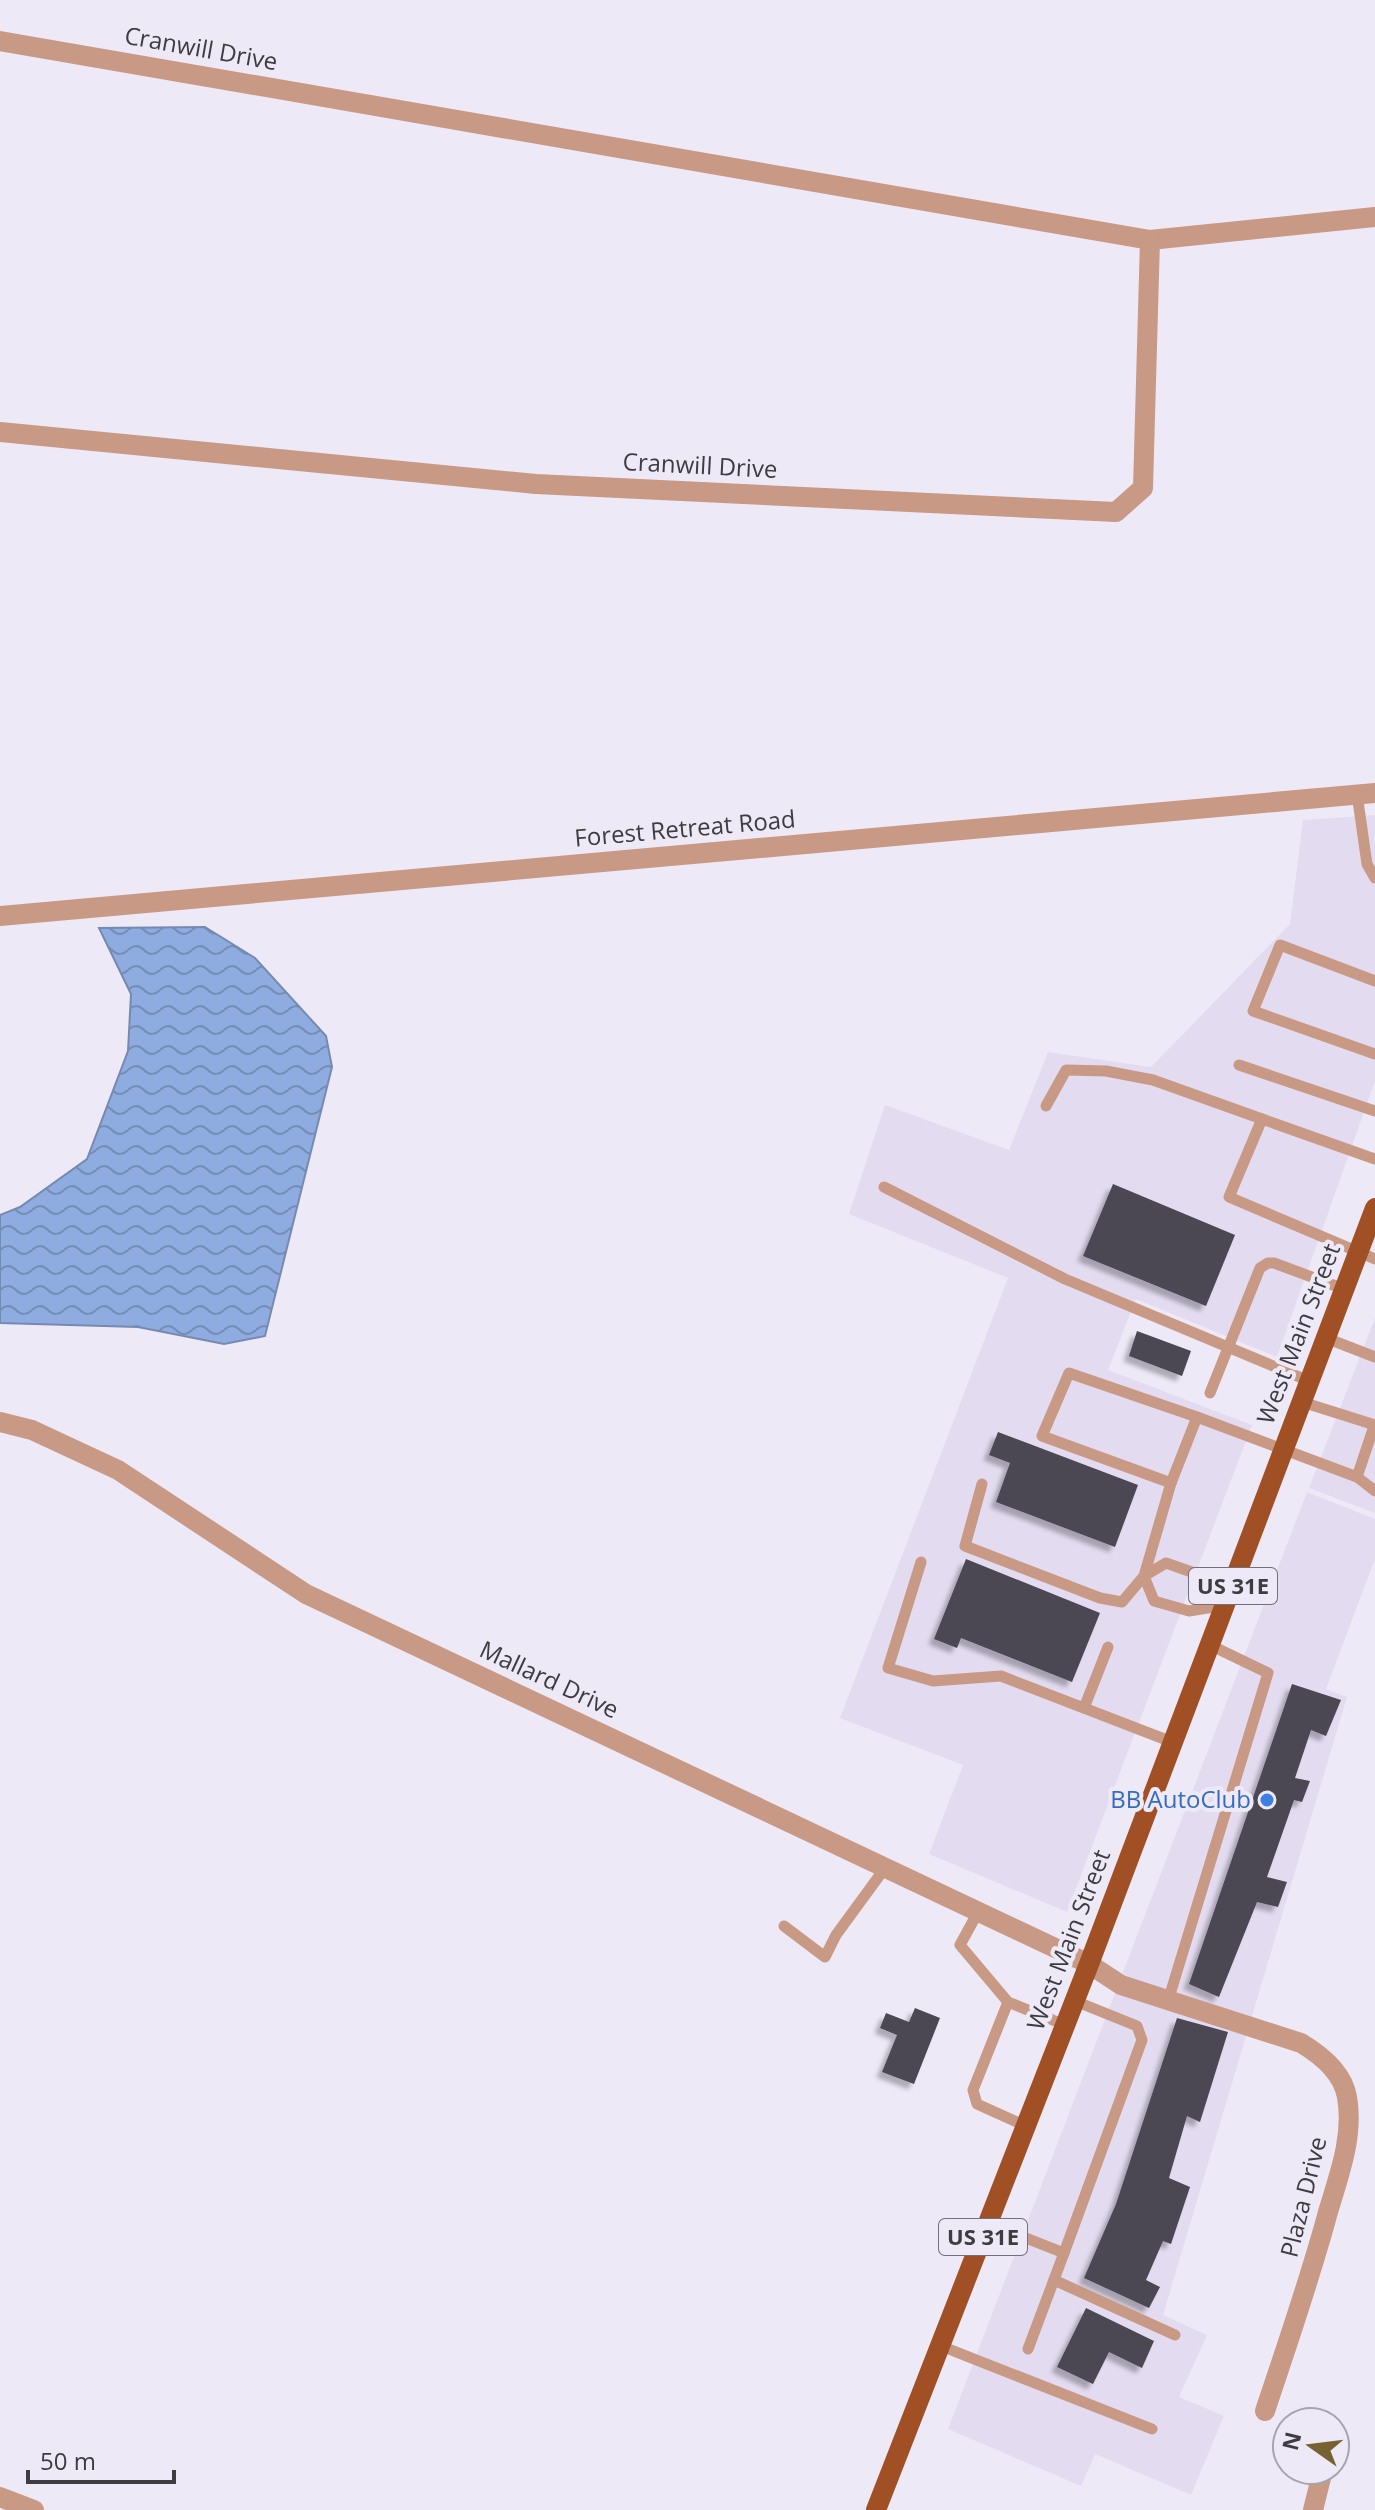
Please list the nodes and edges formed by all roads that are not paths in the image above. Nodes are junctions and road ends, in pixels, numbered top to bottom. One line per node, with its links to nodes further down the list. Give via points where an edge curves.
1 (0, 41): 3 (street, Cranwill Drive)
2 (1375, 217): 3 (street, Cranwill Drive)
3 (1150, 240): 4 (street, Cranwill Drive, via 1143,488 1116,512 536,484)
4 (0, 432)
5 (1366, 793): 6 (lane, via 1367,864); 7 (street, Forest Retreat Road)
6 (1375, 878)
7 (0, 916)
8 (1375, 981): 9 (lane, via 1280,945 1253,1011)
9 (1375, 1054)
10 (1239, 1065): 12 (lane)
11 (1046, 1106): 13 (lane, via 1066,1070 1106,1071 1153,1080)
12 (1375, 1111)
13 (1262, 1119): 14 (lane); 17 (lane, via 1229,1197)
14 (1375, 1159)
15 (884, 1187): 20 (lane, via 1065,1279)
16 (1373, 1217): 17 (main road, West Main Street / US 31E)
17 (1367, 1255): 18 (main road, West Main Street / US 31E)
18 (1344, 1289): 19 (main road, West Main Street / US 31E); 20 (lane, via 1268,1263 1255,1277)
19 (1326, 1338): 21 (lane); 22 (main road, West Main Street / US 31E)
20 (1229, 1348): 22 (lane); 23 (lane)
21 (1375, 1357)
22 (1309, 1381): 24 (main road, West Main Street / US 31E)
23 (1210, 1393)
24 (1302, 1402): 27 (lane); 28 (main road, West Main Street / US 31E)
25 (1197, 1417): 28 (lane); 30 (lane); 30 (lane, via 1069,1373 1042,1436)
26 (0, 1422): 40 (street, Mallard Drive, via 32,1430 118,1470 306,1594)
27 (1374, 1426): 29 (lane)
28 (1283, 1451): 29 (lane); 35 (main road, West Main Street / US 31E)
29 (1357, 1477): 32 (lane)
30 (1171, 1483): 34 (lane)
31 (982, 1484): 34 (lane, via 965,1546 1122,1602)
32 (1375, 1491)
33 (921, 1562): 38 (lane, via 888,1668 933,1681 1001,1676)
34 (1144, 1576): 35 (lane, via 1154,1601 1189,1611); 35 (lane, via 1166,1563 1203,1576)
35 (1226, 1605): 36 (main road, West Main Street / US 31E)
36 (1210, 1645): 39 (main road, West Main Street / US 31E); 45 (lane, via 1268,1673)
37 (1108, 1647): 38 (lane)
38 (1084, 1708): 39 (lane)
39 (1172, 1742): 43 (main road, West Main Street / US 31E)
40 (885, 1868): 41 (street, Mallard Drive); 42 (lane, via 825,1957)
41 (978, 1912): 43 (street, Mallard Drive); 46 (lane, via 960,1945)
42 (784, 1926)
43 (1089, 1964): 44 (main road, West Main Street / US 31E); 45 (street, Plaza Drive, via 1121,1985)
44 (1075, 2001): 47 (main road, West Main Street / US 31E); 50 (lane, via 1137,2026 1142,2040)
45 (1168, 2001): 55 (street, Plaza Drive, via 1301,2043 1322,2055 1347,2094 1344,2155)
46 (1008, 2002): 47 (lane); 48 (lane, via 973,2090 977,2104)
47 (1065, 2025): 48 (main road, West Main Street / US 31E)
48 (1026, 2126): 49 (main road, West Main Street / US 31E)
49 (988, 2223): 50 (lane); 53 (main road, West Main Street / US 31E)
50 (1064, 2253): 51 (lane)
51 (1054, 2280): 52 (lane); 54 (lane)
52 (1175, 2335)
53 (941, 2346): 56 (lane); 60 (main road, West Main Street / US 31E)
54 (1028, 2349)
55 (1265, 2411)
56 (1152, 2429)
57 (1319, 2486): 61 (street)
58 (0, 2497): 59 (street)
59 (34, 2510)
60 (876, 2510)
61 (1313, 2510)

